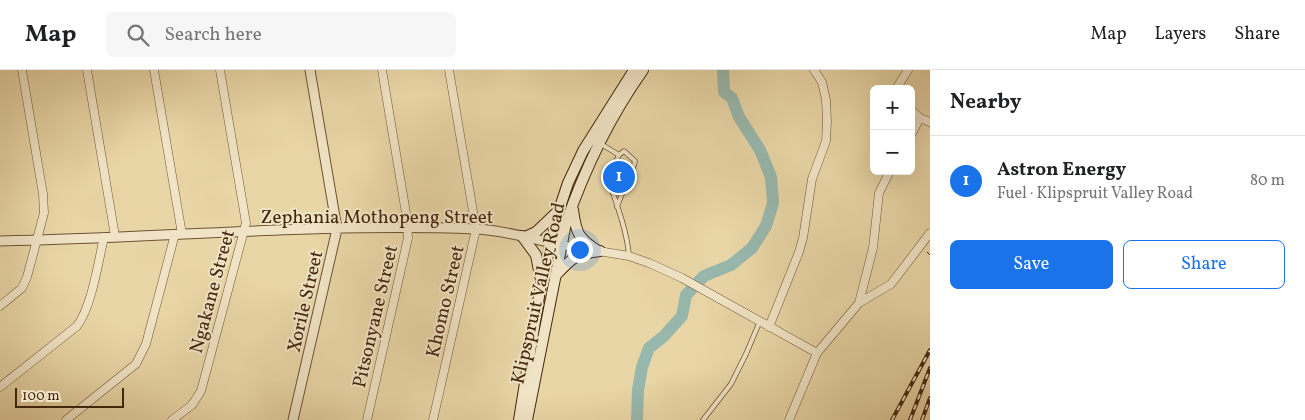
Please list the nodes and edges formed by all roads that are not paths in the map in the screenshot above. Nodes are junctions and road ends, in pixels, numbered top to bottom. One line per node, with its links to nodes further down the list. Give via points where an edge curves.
1 (22, 70): 34 (street, via 44,204)
2 (88, 70): 31 (street)
3 (154, 70): 30 (street)
4 (220, 70): 28 (street, Ngakane Street)
5 (310, 70): 25 (street, Xorile Street)
6 (382, 70): 26 (street, Pitsonyane Street)
7 (449, 70): 27 (street, Khomo Street)
8 (634, 70): 24 (main road, Klipspruit Valley Road, via 583,151)
9 (643, 70): 17 (main road, Klipspruit Valley Road, via 614,116)
10 (814, 70): 45 (street, via 822,82 826,100 826,142 812,179 799,252)
11 (908, 70): 12 (street)
12 (895, 85)
13 (915, 114): 14 (street)
14 (920, 118): 15 (street); 16 (street)
15 (930, 122)
16 (914, 130)
17 (601, 144): 18 (lane); 22 (main road, Klipspruit Valley Road)
18 (619, 155): 20 (lane, via 624,152 635,160); 23 (lane, via 609,182)
19 (888, 175): 42 (street, via 879,193 873,248)
20 (626, 185)
21 (623, 191): 23 (lane)
22 (572, 206): 37 (main road, Klipspruit Valley Road); 38 (main road, via 577,233 584,242)
23 (617, 207): 39 (lane)
24 (559, 210): 32 (main road, via 536,232); 36 (main road, Klipspruit Valley Road)
25 (337, 229): 26 (street, Zephania Mothopeng Street); 28 (street, Zephania Mothopeng Street); 50 (street, Xorile Street)
26 (408, 229): 27 (street, Zephania Mothopeng Street); 51 (street, Pitsonyane Street, via 407,247)
27 (476, 229): 32 (street, Zephania Mothopeng Street); 52 (street, Khomo Street)
28 (245, 231): 30 (street, Zephania Mothopeng Street); 49 (street, Ngakane Street, via 201,391 192,404)
29 (930, 233): 42 (street, via 891,284)
30 (178, 234): 31 (street, Zephania Mothopeng Street); 48 (street, via 139,360 126,374)
31 (115, 236): 33 (street, Zephania Mothopeng Street)
32 (523, 236): 36 (street, Zephania Mothopeng Street); 41 (main road, via 536,254)
33 (104, 237): 34 (street, Zephania Mothopeng Street); 47 (street, via 82,320)
34 (37, 241): 35 (street, Zephania Mothopeng Street); 43 (street, via 22,288)
35 (0, 242)
36 (550, 243): 37 (street, Zephania Mothopeng Street); 41 (main road, Klipspruit Valley Road)
37 (561, 245): 38 (street, Zephania Mothopeng Street); 40 (main road, Klipspruit Valley Road)
38 (599, 251): 39 (street, Zephania Mothopeng Street); 40 (main road, via 582,253)
39 (629, 256): 44 (street, Zephania Mothopeng Street, via 682,278)
40 (556, 276): 54 (main road, Klipspruit Valley Road)
41 (541, 284): 53 (main road, Klipspruit Valley Road)
42 (858, 303): 46 (street)
43 (0, 306)
44 (760, 321): 45 (street, Zephania Mothopeng Street); 55 (lane, via 731,384)
45 (769, 327): 46 (street, Zephania Mothopeng Street)
46 (817, 353): 56 (street)
47 (0, 387)
48 (66, 420)
49 (172, 420)
50 (293, 420)
51 (367, 420)
52 (433, 420)
53 (519, 420)
54 (527, 420)
55 (703, 420)
56 (789, 420)

